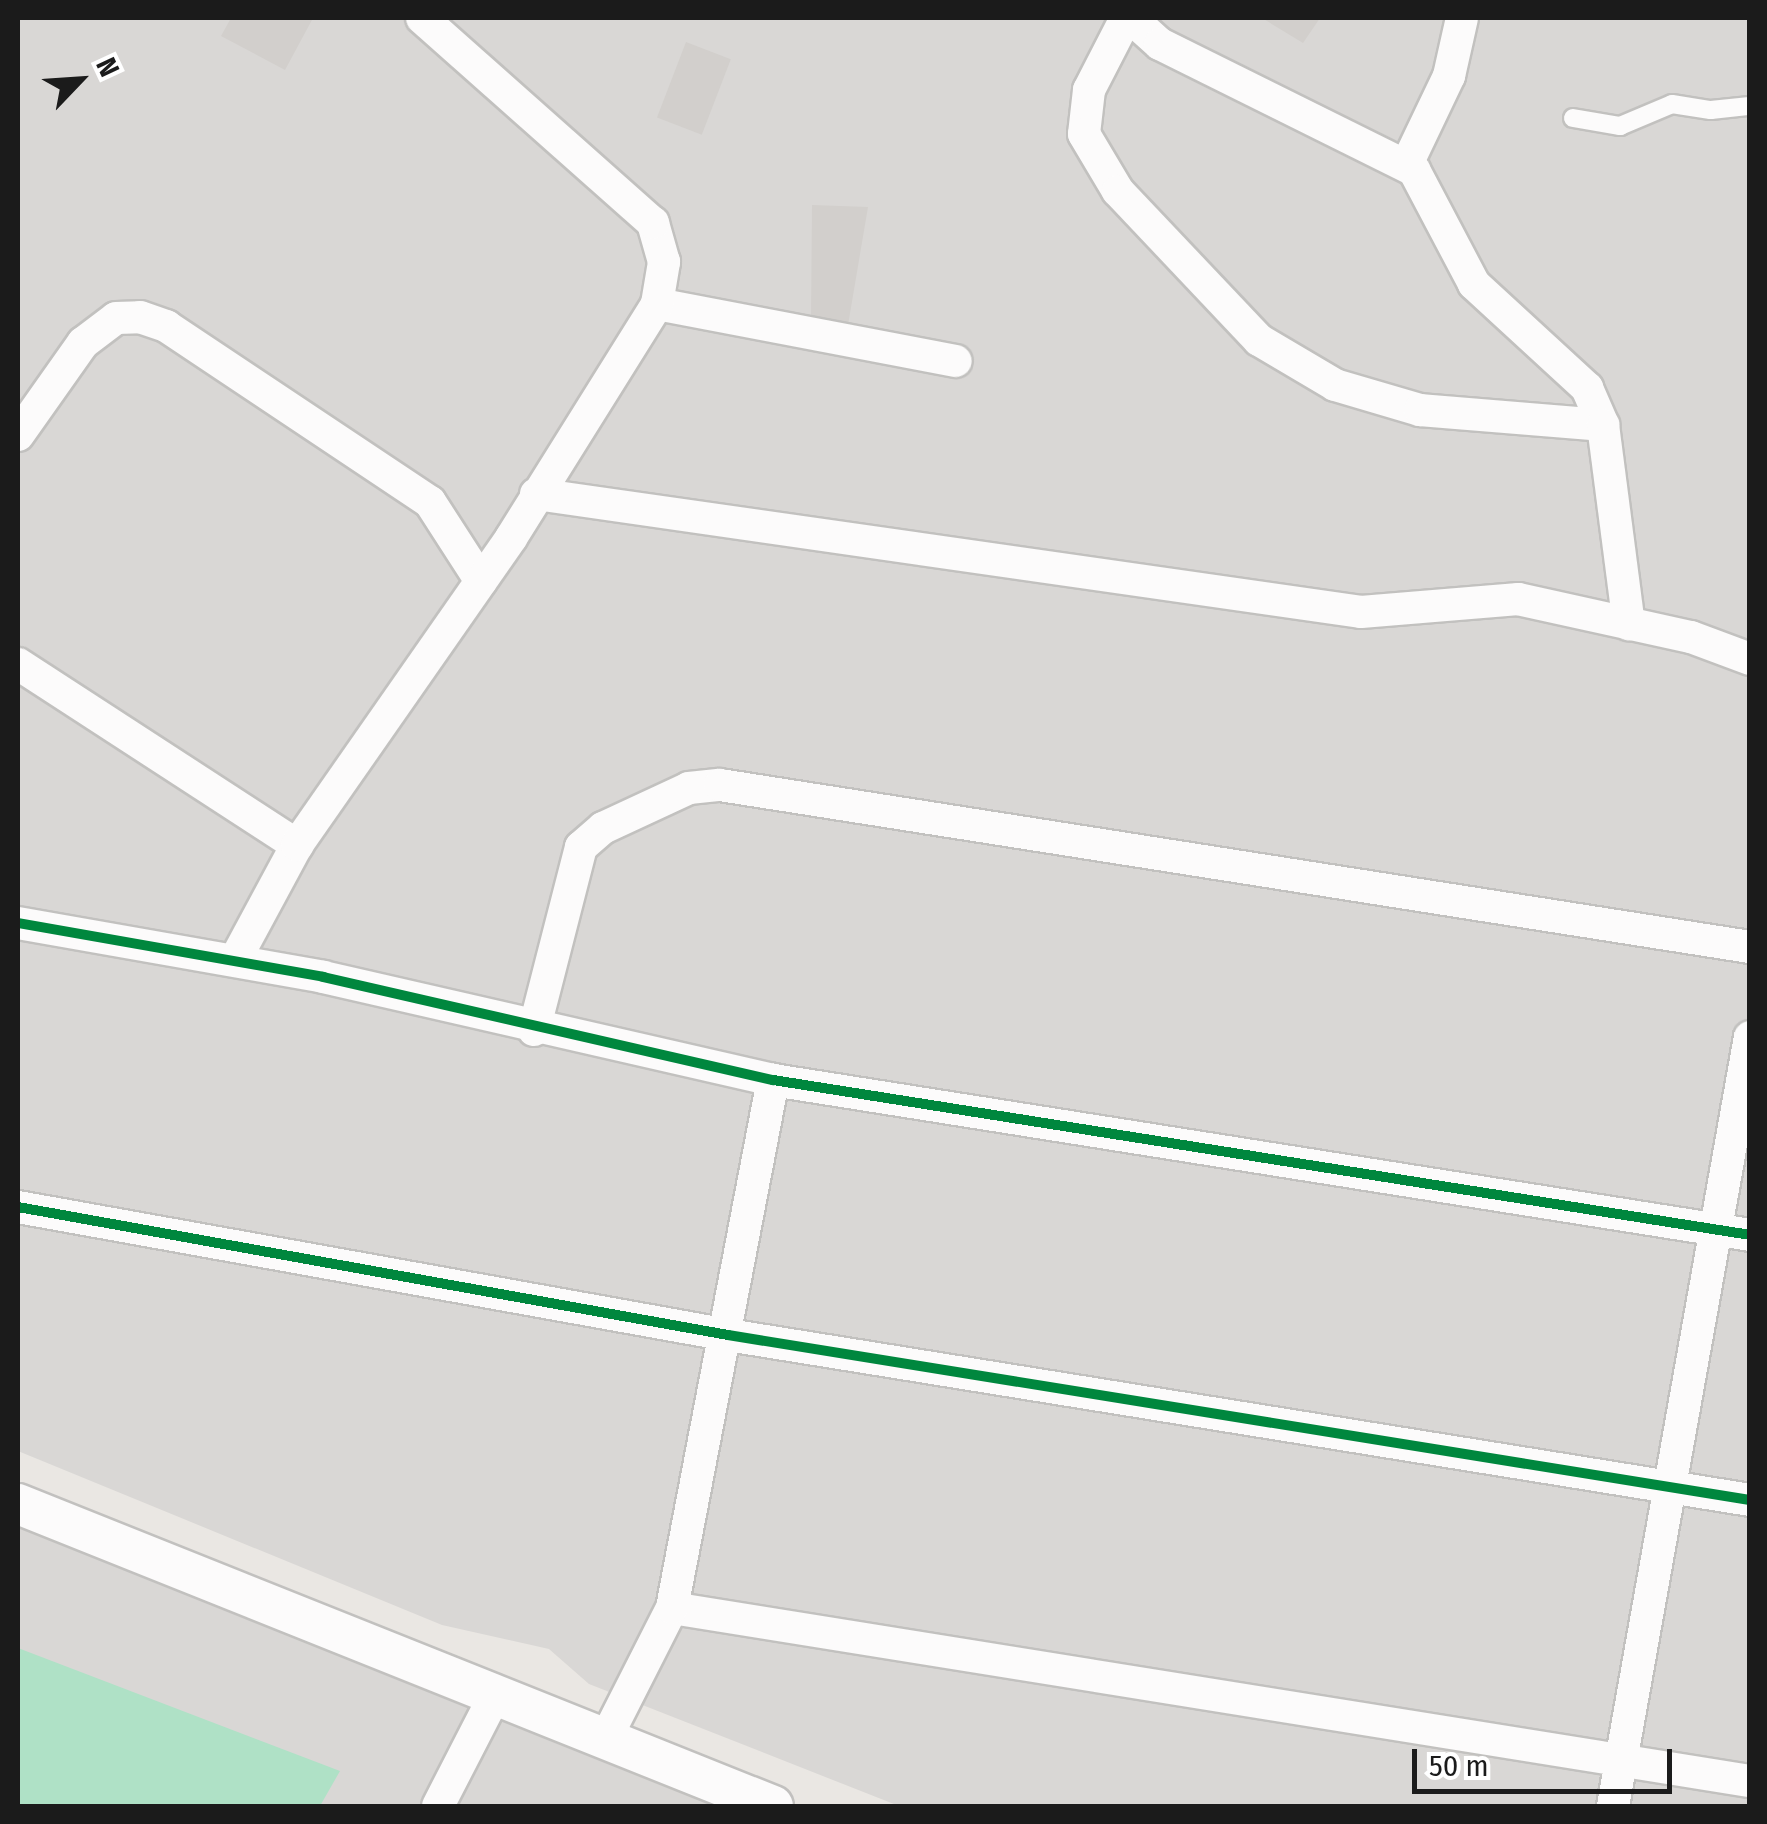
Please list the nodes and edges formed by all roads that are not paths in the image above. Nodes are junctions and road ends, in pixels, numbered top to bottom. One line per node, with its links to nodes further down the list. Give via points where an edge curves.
1 (422, 18): 7 (street, via 653,222 664,262)
2 (1129, 18): 6 (street, via 1160,44); 9 (street, via 1089,90 1084,134 1118,190 1259,340 1335,385 1420,410)
3 (1462, 18): 6 (street, via 1444,91)
4 (1750, 106): 5 (lane, via 1672,104 1620,126)
5 (1573, 118)
6 (1407, 164): 9 (street, via 1474,284 1587,388)
7 (658, 304): 8 (street); 11 (street)
8 (956, 361)
9 (1603, 425): 13 (street)
10 (18, 435): 12 (street, via 83,344 116,318 140,316 166,326 430,502)
11 (536, 494): 12 (street); 13 (street, via 1361,612 1518,599)
12 (482, 582): 16 (street)
13 (1630, 624): 14 (street)
14 (1750, 658)
15 (18, 664): 16 (street)
16 (297, 845): 19 (street)
17 (18, 923): 19 (street)
18 (1750, 947): 20 (street, via 720,785 689,788 603,828 581,847)
19 (235, 960): 20 (street)
20 (534, 1030): 22 (street)
21 (1750, 1036): 24 (street)
22 (773, 1080): 24 (street); 26 (street)
23 (18, 1207): 26 (street)
24 (1716, 1230): 25 (street); 27 (street)
25 (1750, 1234)
26 (728, 1335): 27 (street); 30 (street)
27 (1667, 1488): 28 (street); 33 (street)
28 (1750, 1500)
29 (18, 1504): 31 (street)
30 (672, 1608): 32 (street); 33 (street)
31 (495, 1696): 32 (street); 35 (street)
32 (605, 1740): 36 (street)
33 (1618, 1760): 34 (street); 37 (street)
34 (1750, 1781)
35 (438, 1806)
36 (773, 1806)
37 (1613, 1806)

